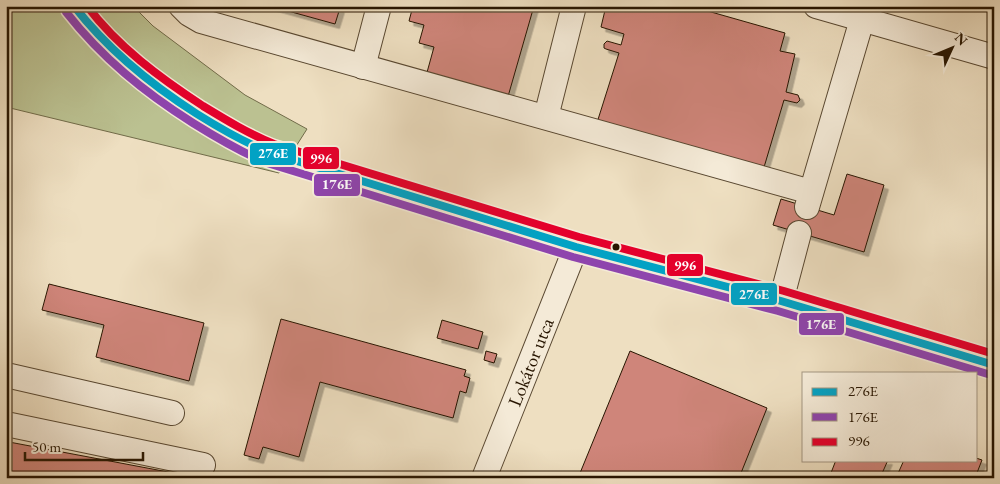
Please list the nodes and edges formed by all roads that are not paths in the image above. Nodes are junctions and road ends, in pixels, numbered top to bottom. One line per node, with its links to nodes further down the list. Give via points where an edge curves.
1 (74, 6): 11 (street, via 97,35 153,84 220,128 261,150)
2 (180, 6): 8 (street, via 201,21)
3 (379, 6): 8 (street)
4 (574, 6): 9 (street)
5 (816, 6): 6 (street)
6 (864, 13): 7 (street); 9 (street, via 809,200)
7 (994, 58)
8 (363, 67): 9 (street)
9 (546, 117)
10 (799, 233): 12 (street)
11 (576, 247): 12 (street); 18 (street, Lokátor utca)
12 (781, 301): 13 (street)
13 (994, 365)
14 (6, 375): 15 (street)
15 (172, 413)
16 (6, 424): 17 (street)
17 (203, 465)
18 (484, 478)

